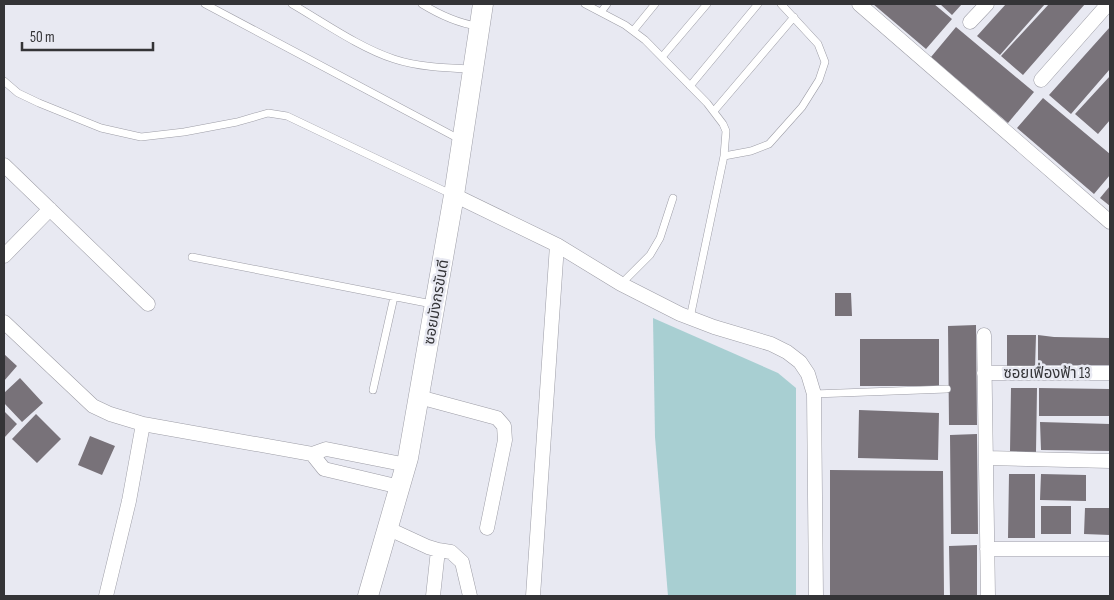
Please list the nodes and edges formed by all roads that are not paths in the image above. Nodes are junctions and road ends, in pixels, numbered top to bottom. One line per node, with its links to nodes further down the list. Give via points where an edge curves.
1 (205, 4): 25 (lane)
2 (292, 4): 20 (lane, via 394,59 426,66)
3 (422, 4): 17 (lane, via 460,23)
4 (483, 4): 17 (street, ซอยมังกรขันดี)
5 (585, 4): 14 (lane)
6 (607, 4): 14 (lane)
7 (655, 4): 18 (lane)
8 (707, 4): 19 (lane)
9 (758, 4): 23 (lane)
10 (781, 4): 15 (lane)
11 (859, 4): 31 (street)
12 (986, 4): 16 (street)
13 (1108, 4): 21 (street)
14 (601, 12): 18 (lane)
15 (794, 17): 24 (lane); 26 (lane, via 822,52 824,62 819,80 802,107 769,144)
16 (970, 22)
17 (480, 26): 20 (street, ซอยมังกรขันดี)
18 (633, 31): 19 (lane)
19 (662, 57): 23 (lane)
20 (473, 70): 25 (street, ซอยมังกรขันดี)
21 (1041, 80)
22 (4, 81): 28 (lane, via 18,93 101,128 141,137 237,122 268,113 287,116)
23 (690, 86): 24 (lane)
24 (714, 111): 26 (lane, via 726,131)
25 (463, 141): 28 (street, ซอยมังกรขันดี)
26 (724, 156): 39 (lane)
27 (4, 165): 30 (street)
28 (454, 195): 32 (street); 38 (street, ซอยมังกรขันดี)
29 (673, 198): 35 (lane, via 660,238 650,256)
30 (50, 209): 33 (street); 37 (street)
31 (1110, 222)
32 (557, 245): 35 (street); 63 (street)
33 (4, 256)
34 (192, 257): 36 (lane)
35 (621, 284): 39 (street)
36 (394, 297): 38 (lane); 45 (lane)
37 (148, 304)
38 (435, 305): 47 (street, ซอยมังกรขันดี)
39 (690, 318): 46 (street, via 787,352 808,374)
40 (4, 322): 48 (street, via 93,406)
41 (984, 335): 42 (street)
42 (984, 373): 43 (street, ซอยเฟื่องฟ้า 13); 50 (street)
43 (1110, 373)
44 (947, 389): 46 (lane)
45 (373, 390)
46 (814, 394): 64 (street)
47 (420, 397): 52 (street, ซอยมังกรขันดี); 54 (street, via 497,418 504,426 505,440)
48 (143, 424): 49 (street); 59 (street, via 129,501)
49 (312, 454): 52 (street, via 326,449); 53 (street, via 324,469)
50 (986, 458): 51 (street); 56 (street)
51 (1110, 461)
52 (407, 465): 53 (street, ซอยมังกรขันดี)
53 (400, 486): 55 (street, ซอยมังกรขันดี)
54 (487, 528)
55 (388, 529): 58 (street); 60 (street, ซอยมังกรขันดี)
56 (987, 549): 57 (street); 65 (street)
57 (1110, 549)
58 (438, 550): 61 (street); 62 (street, via 451,552 462,562)
59 (106, 596)
60 (368, 596)
61 (433, 596)
62 (470, 596)
63 (532, 596)
64 (816, 596)
65 (988, 596)

